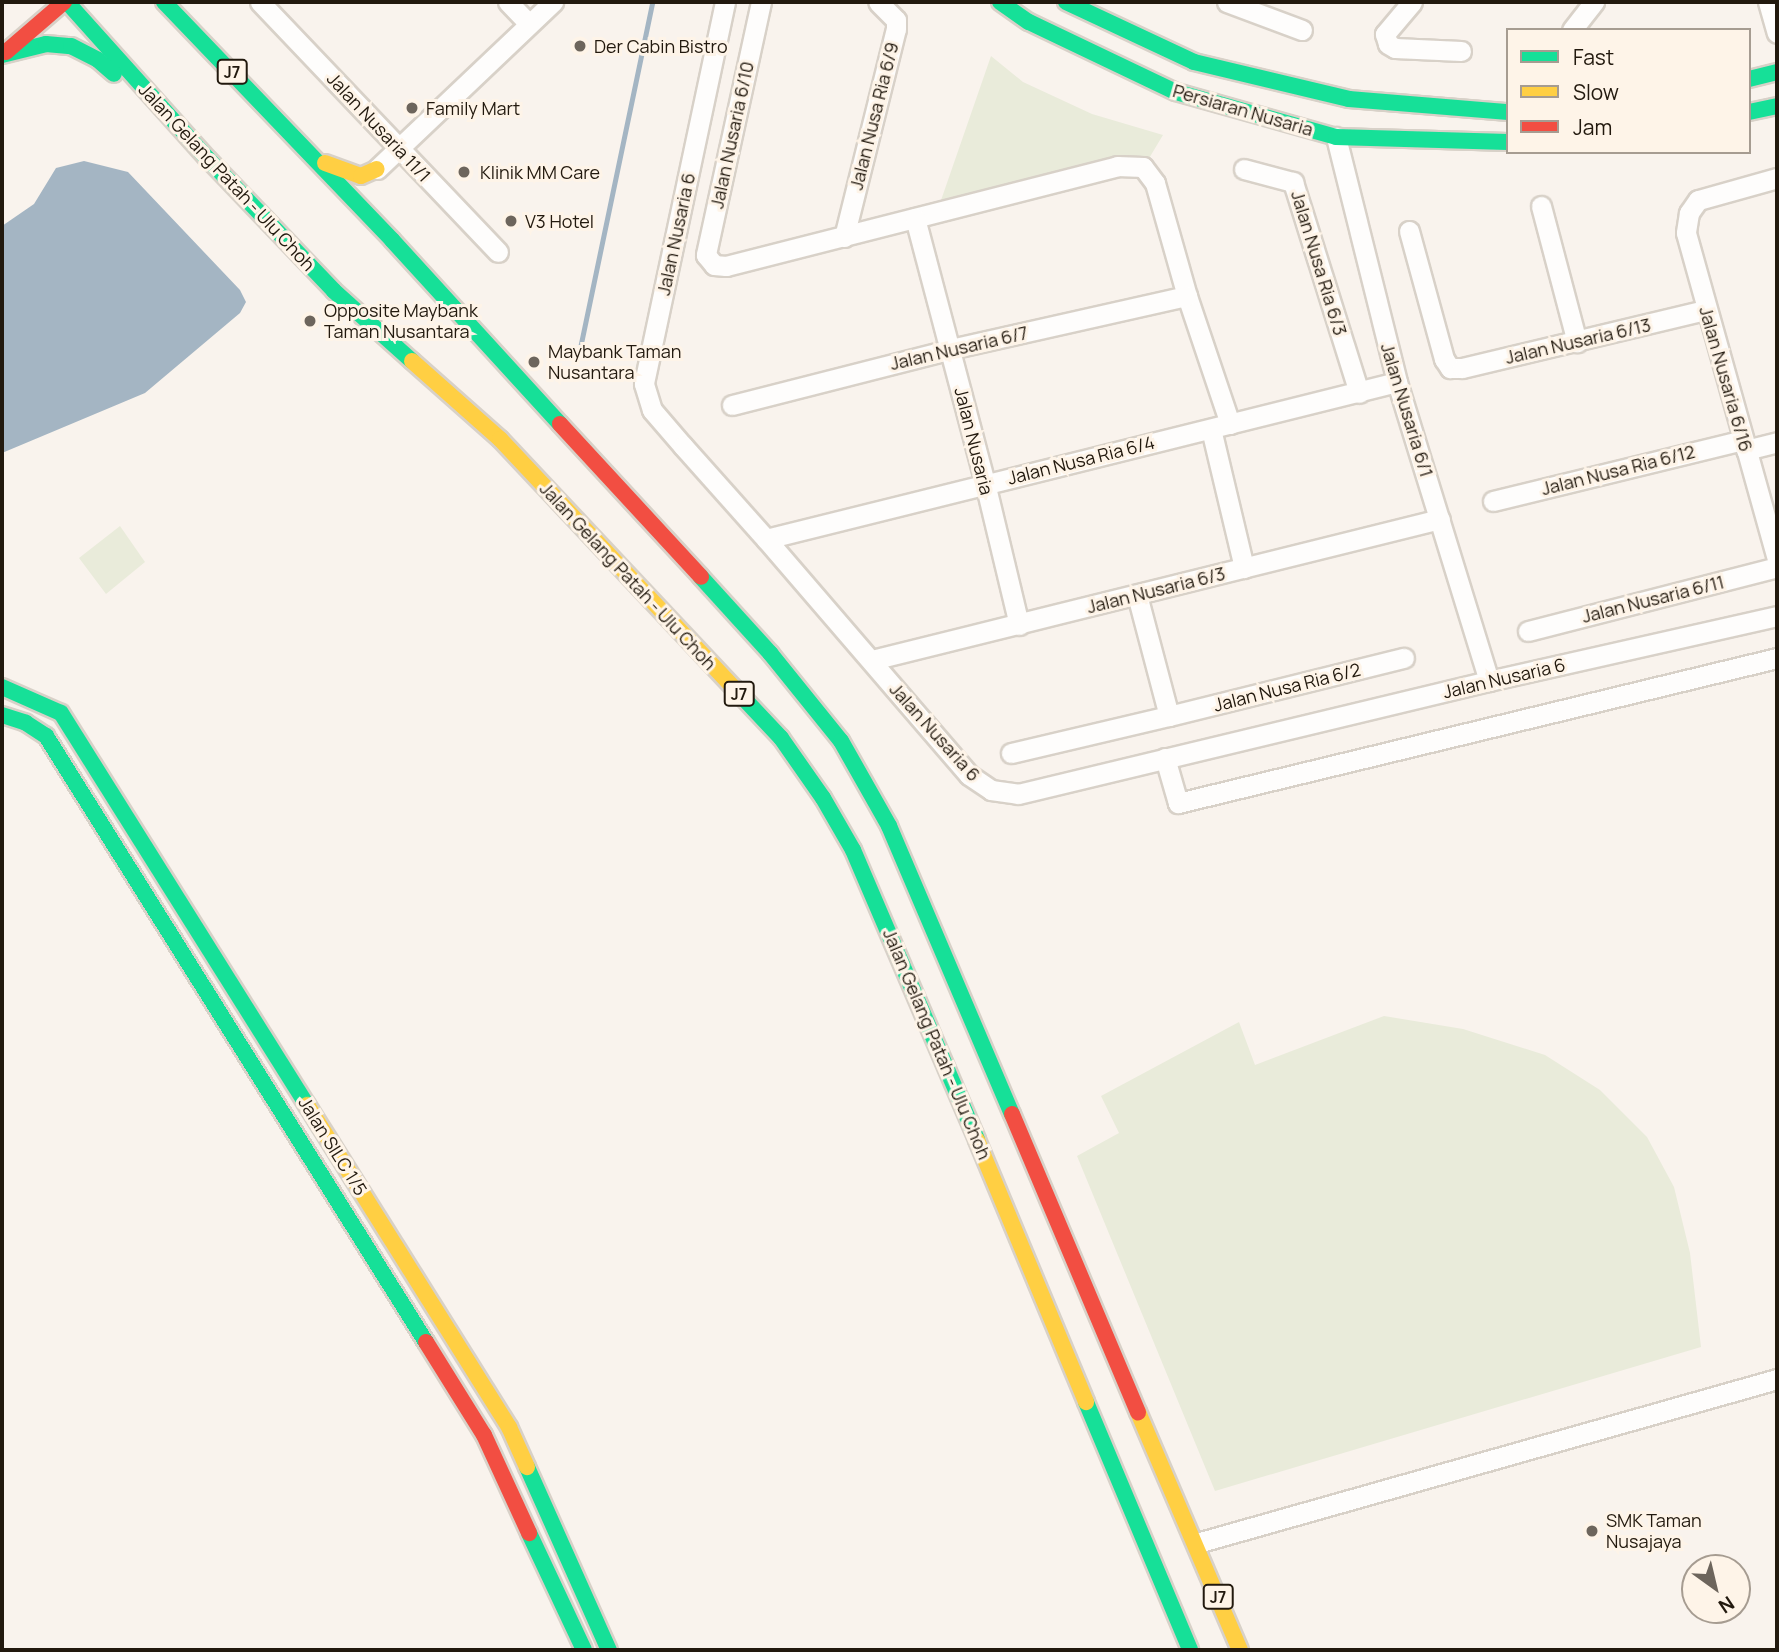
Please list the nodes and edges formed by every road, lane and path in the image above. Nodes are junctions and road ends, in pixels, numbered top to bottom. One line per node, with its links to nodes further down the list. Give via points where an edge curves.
1 (66, 2): 20 (main road); 30 (main road, Jalan Gelang Patah - Ulu Choh / J7)
2 (164, 2): 28 (main road, J7)
3 (260, 2): 29 (street, Jalan Nusaria 11/1)
4 (508, 2): 15 (street)
5 (553, 2): 15 (street)
6 (725, 2): 54 (street, Jalan Nusaria 6, via 644,384 652,410)
7 (761, 2): 37 (street, Jalan Nusaria 6/10, via 706,255 714,265 726,266)
8 (878, 2): 37 (street, Jalan Nusa Ria 6/9, via 896,20 896,29)
9 (1000, 2): 26 (main road, Persiaran Nusaria, via 1029,22 1176,92)
10 (1066, 2): 24 (main road, Persiaran Nusaria, via 1194,62 1349,99)
11 (1412, 2): 19 (street, via 1385,34 1388,44)
12 (1594, 2): 16 (street)
13 (1768, 2): 18 (street)
14 (1233, 3): 17 (street)
15 (529, 24): 29 (street)
16 (1574, 28)
17 (1302, 30)
18 (1777, 33)
19 (1461, 51)
20 (2, 55): 30 (main road, via 46,44 71,46 98,60)
21 (1777, 72): 22 (main road)
22 (1751, 78)
23 (1777, 106): 25 (main road)
24 (1506, 112)
25 (1751, 112)
26 (1336, 137): 27 (main road, Persiaran Nusaria); 44 (street, Jalan Nusaria 6/1)
27 (1506, 142)
28 (300, 143): 31 (main road, via 346,173 361,176); 38 (main road, J7)
29 (398, 148): 31 (street); 39 (street, Jalan Nusaria 11/1)
30 (208, 159): 75 (main road, Jalan Gelang Patah - Ulu Choh / J7, via 334,291 500,439 781,738 823,797 885,920)
31 (377, 169): 38 (main road, via 368,186 368,198)
32 (1244, 169): 45 (street, Jalan Nusa Ria 6/3, via 1293,181)
33 (1777, 178): 41 (street, Jalan Nusaria 6/16, via 1698,200 1689,213 1686,233)
34 (1541, 206): 42 (street)
35 (915, 218): 37 (street); 40 (street, via 1117,166 1143,167 1155,183); 43 (street, Jalan Nusaria)
36 (1409, 231): 42 (street, Jalan Nusaria 6/13, via 1450,368)
37 (844, 237)
38 (392, 240): 72 (main road, J7, via 770,653 841,740 889,826)
39 (498, 252)
40 (1187, 296): 43 (street, Jalan Nusaria 6/7); 47 (street)
41 (1705, 310): 42 (street, Jalan Nusaria 6/13); 50 (street, Jalan Nusaria 6/16)
42 (1577, 342)
43 (950, 349): 46 (street, Jalan Nusaria 6/7); 51 (street, Jalan Nusaria)
44 (1396, 383): 45 (street, Jalan Nusa Ria 6/4); 53 (street, Jalan Nusaria 6/1)
45 (1359, 393): 47 (street, Jalan Nusa Ria 6/4)
46 (732, 405)
47 (1230, 424): 48 (street, Jalan Nusa Ria 6/4)
48 (1211, 429): 51 (street, Jalan Nusa Ria 6/4); 57 (street)
49 (1777, 442): 50 (street, Jalan Nusa Ria 6/12)
50 (1745, 445): 52 (street, Jalan Nusa Ria 6/12); 55 (street, Jalan Nusaria 6/16)
51 (985, 483): 54 (street, Jalan Nusa Ria 6/4); 60 (street, Jalan Nusaria)
52 (1493, 501)
53 (1440, 519): 57 (street, Jalan Nusaria 6/3); 65 (street, Jalan Nusaria 6/1)
54 (766, 539): 64 (street, Jalan Nusaria 6)
55 (1777, 558)
56 (1777, 567): 61 (street, Jalan Nusaria 6/11)
57 (1244, 568): 58 (street, Jalan Nusaria 6/3)
58 (1137, 595): 60 (street, Jalan Nusaria 6/3); 68 (street)
59 (1777, 616): 65 (street, Jalan Nusaria 6)
60 (1018, 625): 64 (street, Jalan Nusaria 6/3)
61 (1528, 631)
62 (1404, 658): 68 (street, Jalan Nusa Ria 6/2)
63 (1777, 658): 70 (street, via 1178,803)
64 (872, 660): 70 (street, Jalan Nusaria 6, via 969,775 991,790 1018,793)
65 (1489, 681): 70 (street, Jalan Nusaria 6)
66 (2, 687): 74 (main road, Jalan SILC 1/5, via 61,713 509,1427)
67 (2, 715): 73 (main road, Jalan SILC 1/5, via 46,736 477,1424 525,1517)
68 (1169, 716): 69 (street, Jalan Nusa Ria 6/2)
69 (1011, 753)
70 (1165, 758)
71 (1777, 1379): 72 (street)
72 (1196, 1543): 76 (main road, J7)
73 (584, 1650)
74 (609, 1650)
75 (1191, 1650)
76 (1240, 1650)

